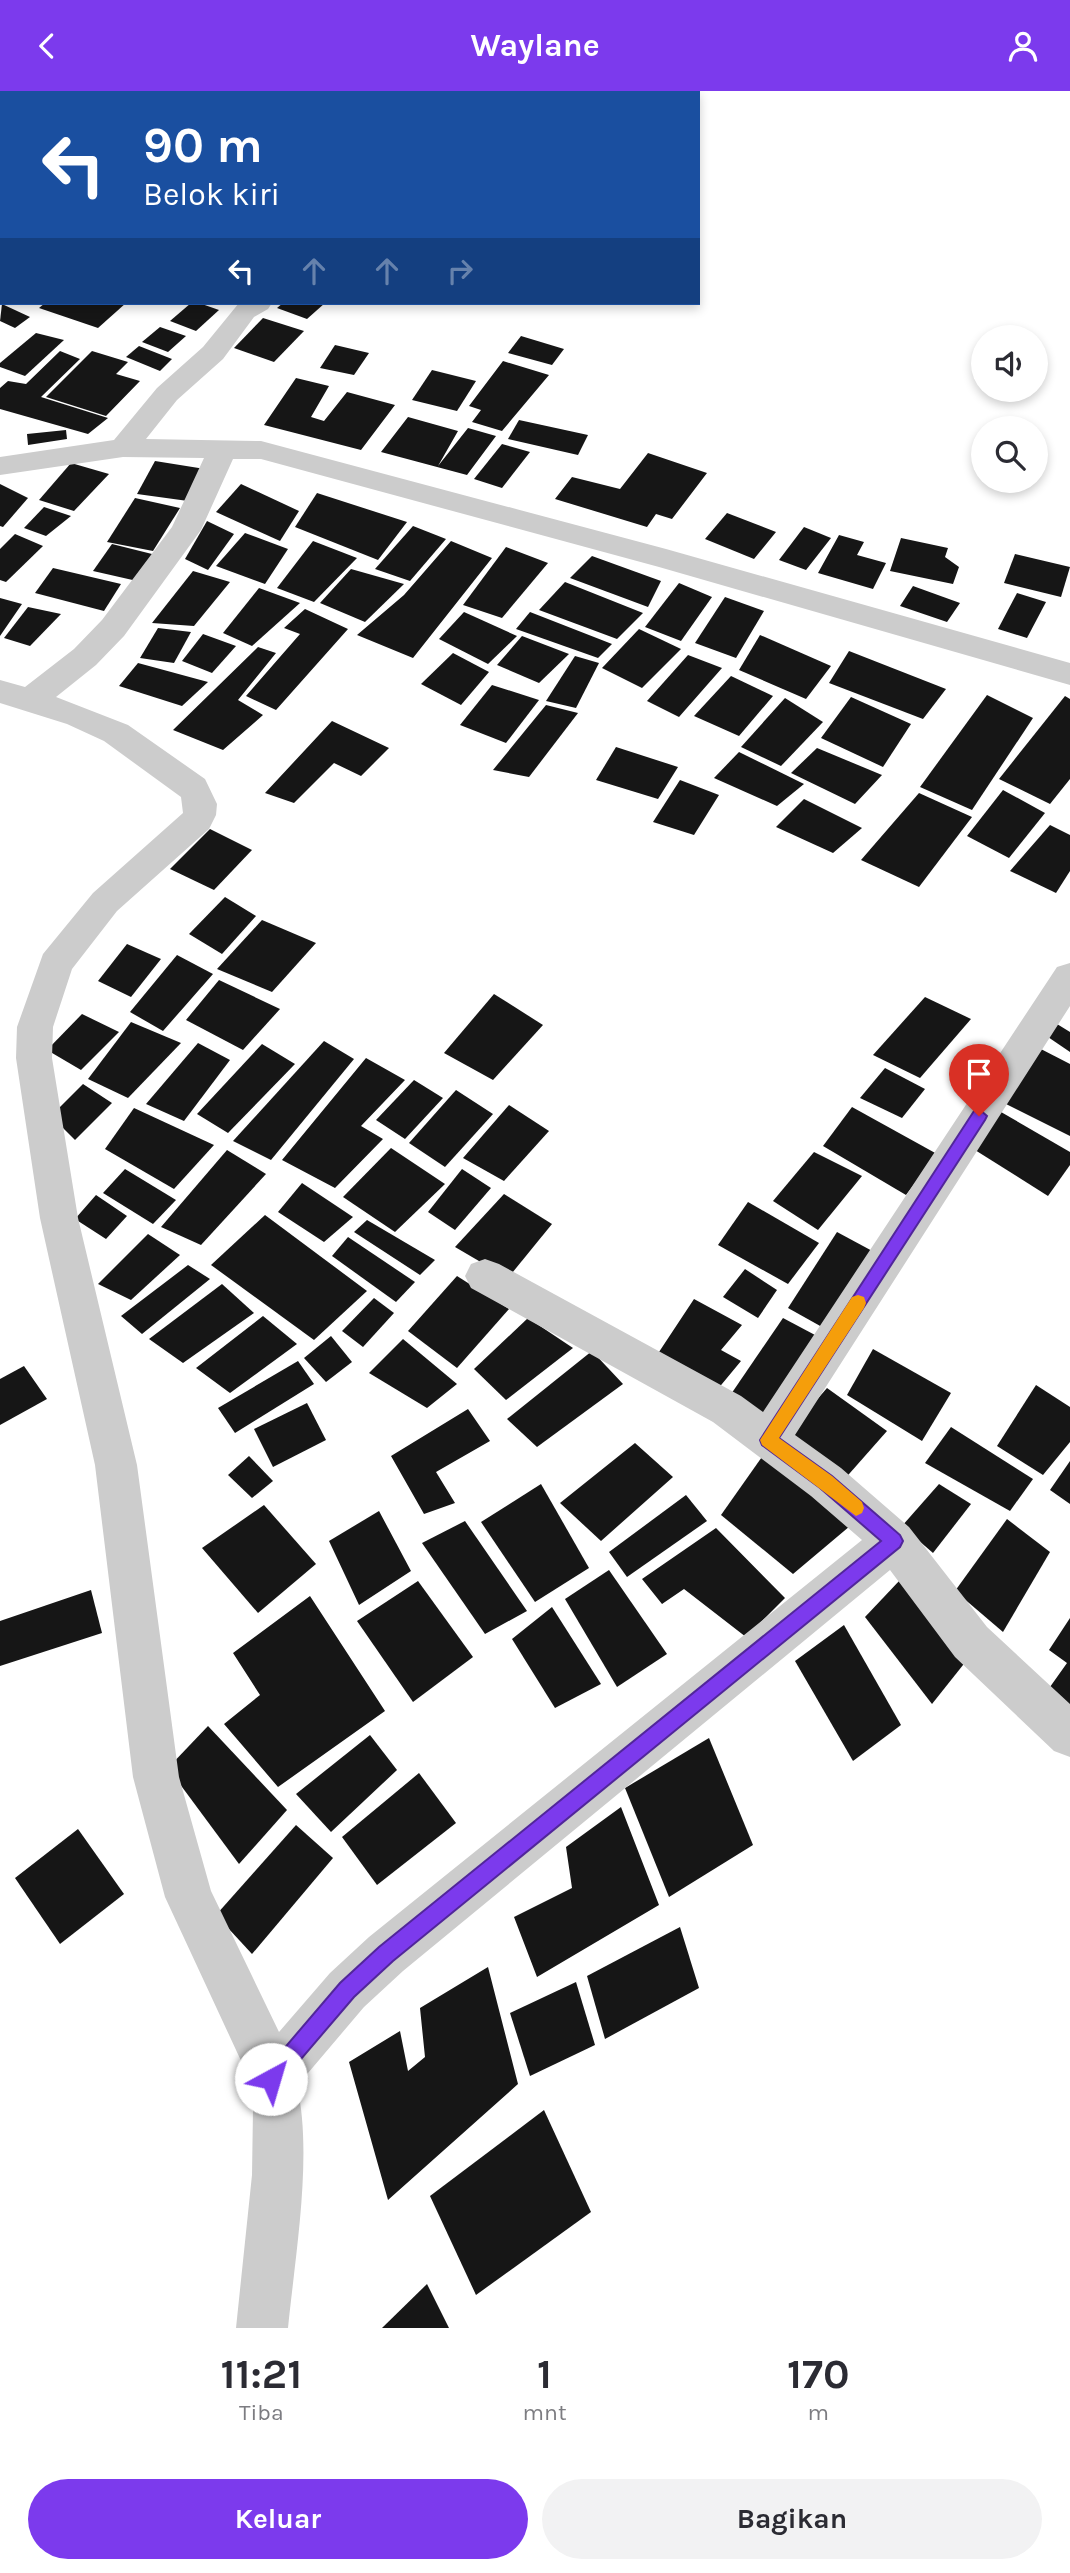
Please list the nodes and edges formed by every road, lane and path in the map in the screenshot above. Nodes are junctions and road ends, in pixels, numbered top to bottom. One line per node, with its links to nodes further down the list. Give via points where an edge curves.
1 (254, 305): 2 (street, via 244,311 213,353 167,394)
2 (123, 447): 3 (street); 4 (street)
3 (223, 448): 5 (street, via 261,450); 6 (street, via 186,530 113,628 85,657)
4 (0, 466)
5 (1070, 674)
6 (15, 696): 12 (street, via 116,733 193,788 200,798 197,820 105,902 56,964 35,1027 34,1058 59,1218 116,1465 156,1777 189,1897 267,2061)
7 (1070, 977): 9 (street)
8 (485, 1276): 9 (street, via 727,1409)
9 (768, 1440): 10 (street, via 826,1482)
10 (894, 1541): 11 (street, via 971,1642); 12 (street, via 386,1954 347,1990)
11 (1070, 1735)
12 (271, 2079): 13 (street, via 278,2109 276,2175)
13 (262, 2328)

